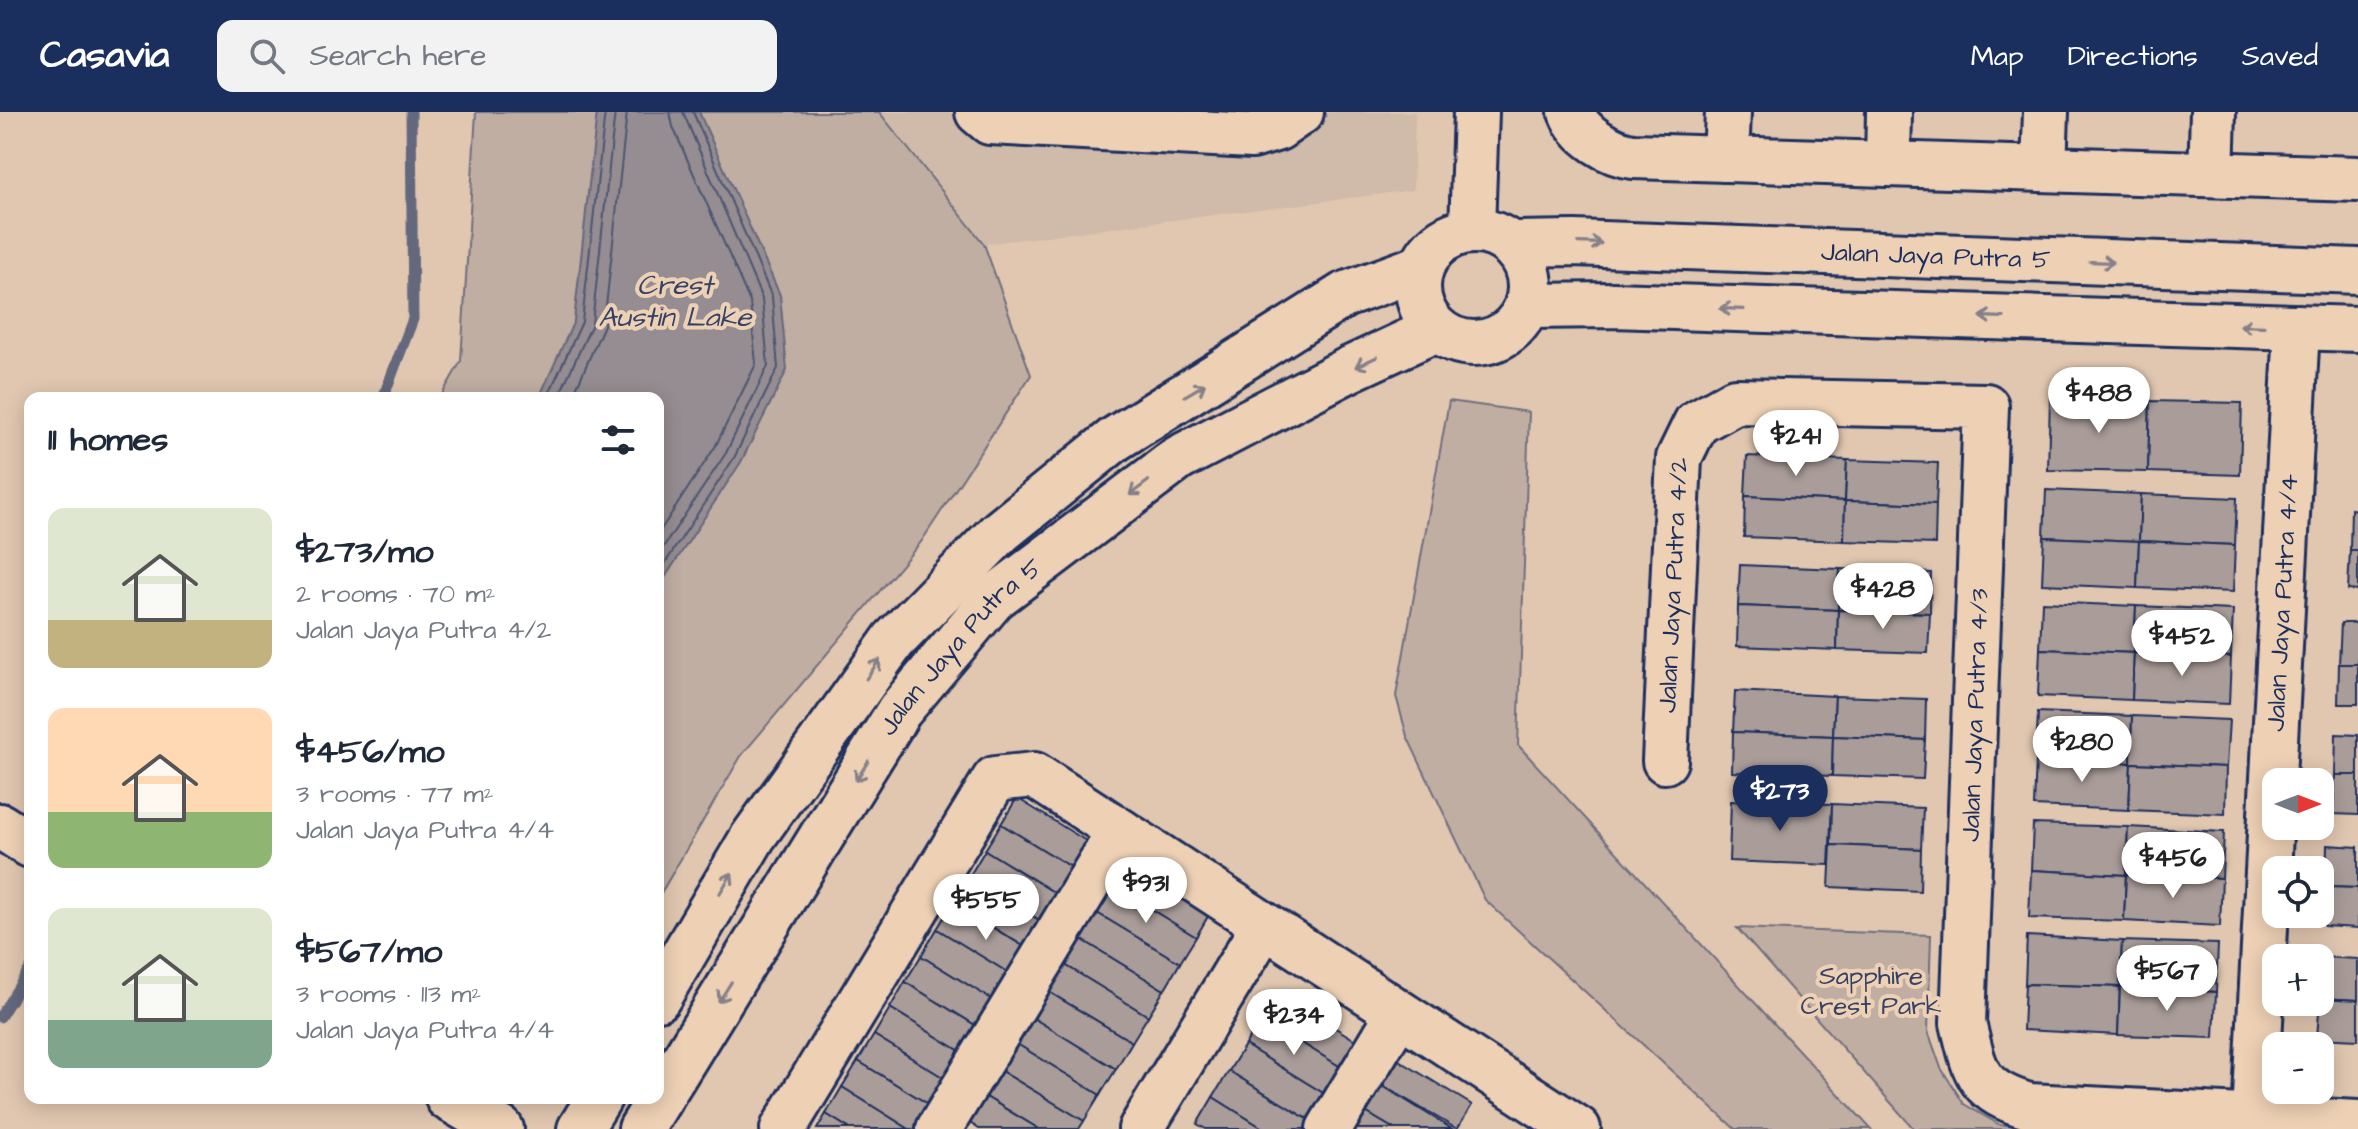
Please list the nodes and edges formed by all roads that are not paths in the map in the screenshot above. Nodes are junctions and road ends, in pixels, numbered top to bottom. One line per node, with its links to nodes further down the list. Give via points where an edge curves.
1 (978, 112): 9 (street, via 990,122)
2 (1301, 112): 9 (street, via 1278,128 1252,136)
3 (1476, 112): 15 (street)
4 (1571, 112): 10 (street, via 1579,126 1619,154)
5 (1728, 112): 10 (street)
6 (1889, 112): 11 (street)
7 (2046, 112): 12 (street)
8 (2213, 112): 13 (street)
9 (1126, 122)
10 (1726, 159): 11 (street)
11 (1888, 164): 12 (street)
12 (2044, 169): 13 (street)
13 (2211, 174): 14 (street)
14 (2358, 179)
15 (1472, 230): 16 (street, via 1493,233); 17 (street, via 1450,235)
16 (1512, 244): 18 (street, Jalan Jaya Putra 5, one-way to 18); 19 (street, via 1525,262 1531,284)
17 (1421, 267): 21 (street, via 1418,290 1423,311); 29 (street, Jalan Jaya Putra 5, one-way to 17, via 753,837 894,640 1000,532 1115,439 1344,295)
18 (2358, 271)
19 (1528, 306): 20 (street, one-way to 19); 21 (street, via 1499,338 1455,340)
20 (2297, 327): 22 (street); 36 (street, Jalan Jaya Putra 4/4)
21 (1436, 329): 31 (street, Jalan Jaya Putra 5, one-way to 31, via 1179,458 994,598 899,711)
22 (2358, 329)
23 (1986, 406): 24 (street, Jalan Jaya Putra 4/2, via 1735,401 1696,423 1679,458); 36 (street, Jalan Jaya Putra 4/3, via 1963,1023 1974,1069 1998,1097 2029,1106)
24 (1665, 761)
25 (0, 826): 27 (street)
26 (1120, 831): 28 (street); 41 (street, via 1034,775 995,779); 42 (street)
27 (24, 841)
28 (1264, 925): 30 (street); 43 (street)
29 (664, 988)
30 (1399, 1013): 35 (street); 44 (street)
31 (664, 1092)
32 (458, 1104): 38 (street)
33 (595, 1104): 39 (street)
34 (656, 1104): 40 (street, Jalan Jaya Putra 5, one-way to 40)
35 (1522, 1114): 45 (street)
36 (2255, 1116): 37 (street, Jalan Jaya Putra 4/3)
37 (2358, 1123)
38 (501, 1129)
39 (580, 1129)
40 (641, 1129)
41 (783, 1129)
42 (939, 1129)
43 (1141, 1129)
44 (1329, 1129)
45 (1578, 1129)

